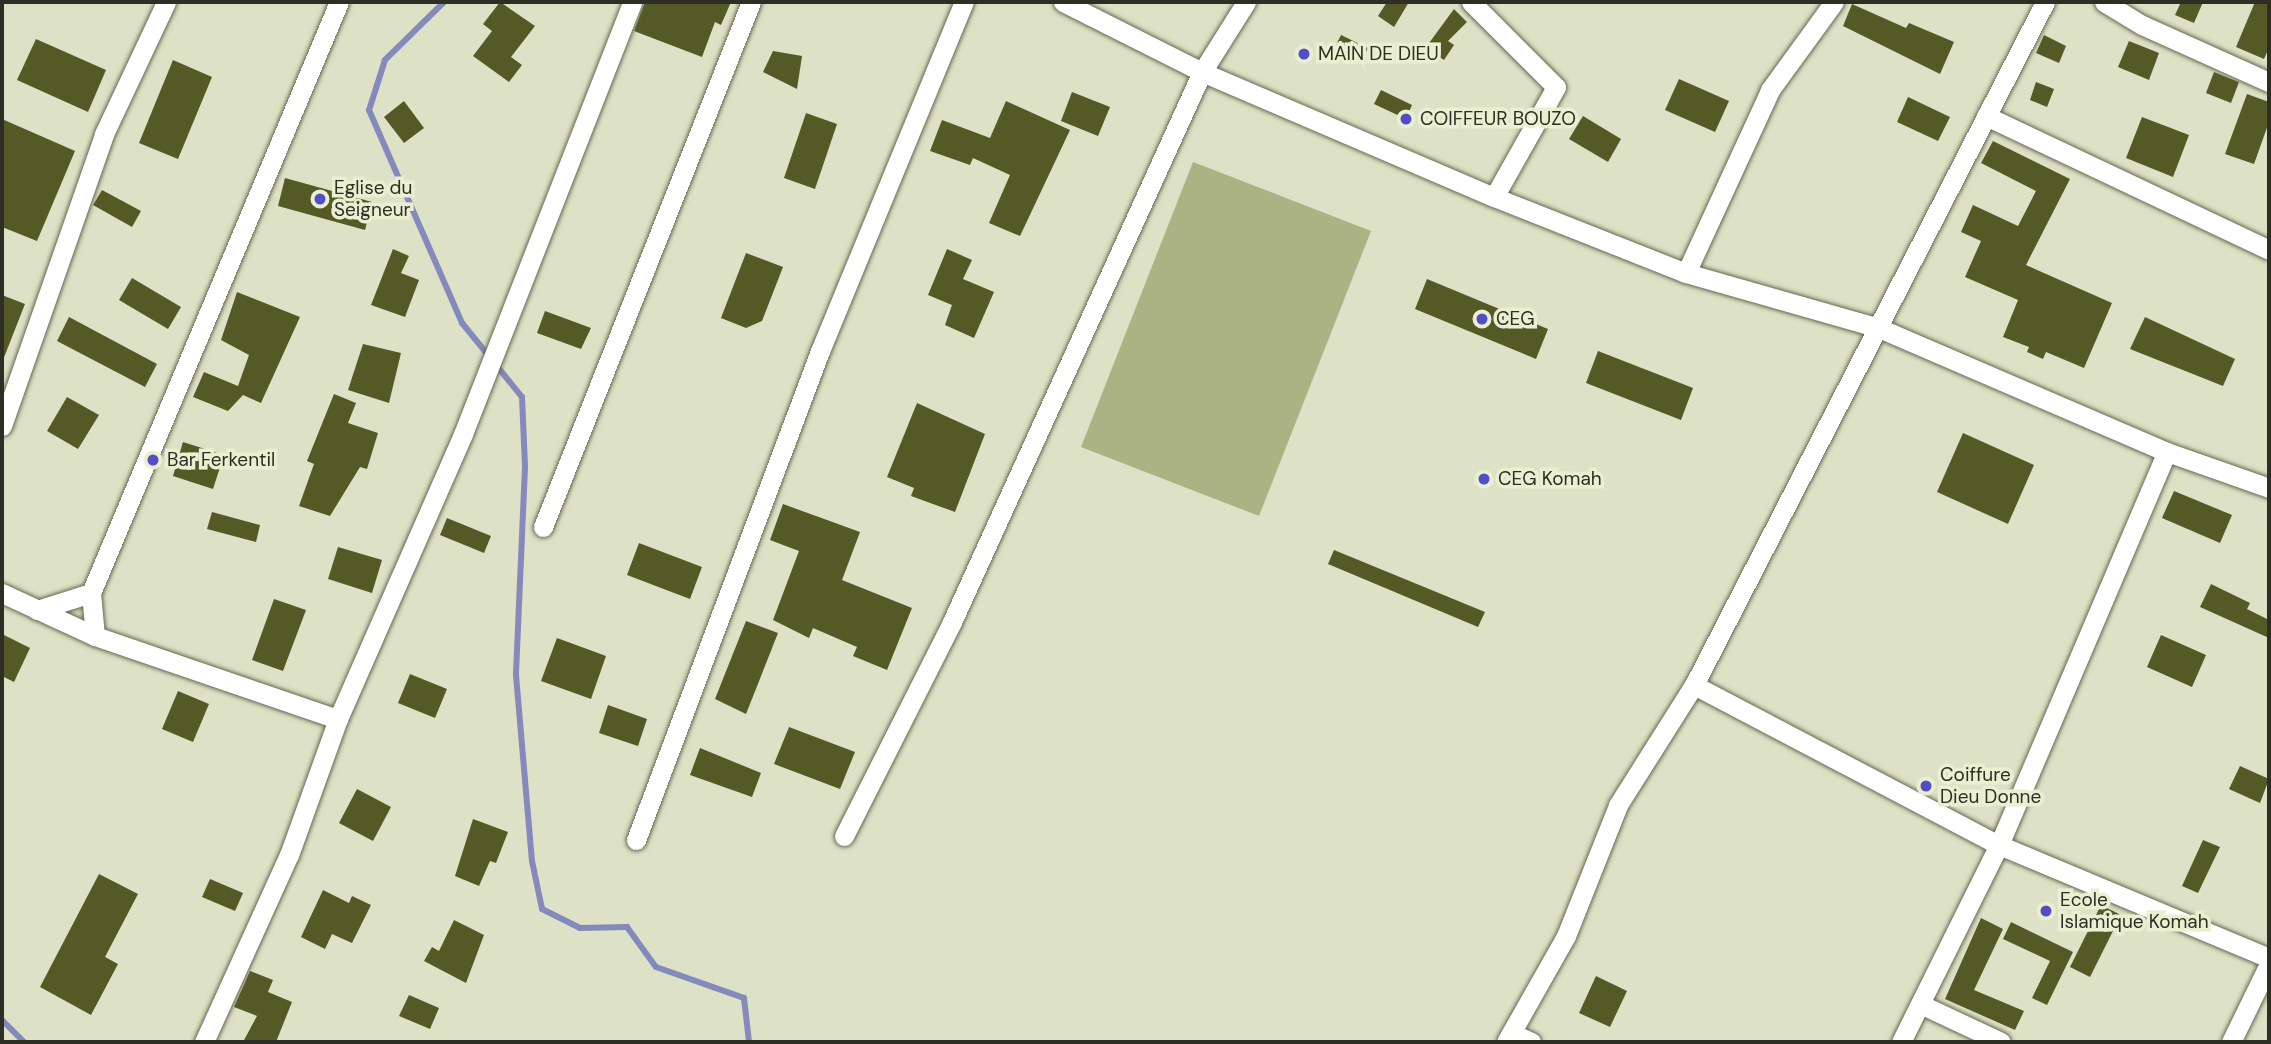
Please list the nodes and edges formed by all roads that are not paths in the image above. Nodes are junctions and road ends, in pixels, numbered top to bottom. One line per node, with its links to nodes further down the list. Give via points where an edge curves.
1 (166, 2): 20 (street, via 104,134)
2 (632, 2): 29 (street, via 463,434)
3 (751, 2): 23 (street)
4 (964, 2): 31 (street, via 820,351)
5 (1063, 2): 12 (street)
6 (1246, 2): 13 (street)
7 (1471, 2): 16 (street, via 1556,87)
8 (1834, 2): 18 (street, via 1770,90)
9 (2045, 2): 15 (street)
10 (2104, 2): 14 (street, via 2142,26)
11 (336, 3): 25 (street)
12 (1086, 6): 13 (street)
13 (1202, 72): 16 (street); 30 (street, via 952,622)
14 (2269, 82)
15 (1986, 117): 17 (street); 19 (street)
16 (1494, 197): 18 (street)
17 (2269, 250)
18 (1686, 273): 19 (street)
19 (1879, 328): 21 (street); 28 (street)
20 (2, 426)
21 (2167, 452): 22 (street); 32 (street)
22 (2269, 488)
23 (543, 527)
24 (2, 593): 26 (street)
25 (91, 593): 26 (street); 27 (street)
26 (37, 610): 27 (street)
27 (95, 636): 29 (street)
28 (1694, 685): 32 (street); 36 (street, via 1618,805 1566,936)
29 (338, 719): 37 (street, via 289,855)
30 (844, 836)
31 (636, 840)
32 (1999, 845): 33 (street); 35 (street)
33 (2269, 958)
34 (2269, 964): 41 (street)
35 (1920, 1004): 39 (street); 40 (street)
36 (1509, 1038): 38 (street)
37 (204, 1042)
38 (1531, 1042)
39 (1901, 1042)
40 (2001, 1042)
41 (2231, 1042)

